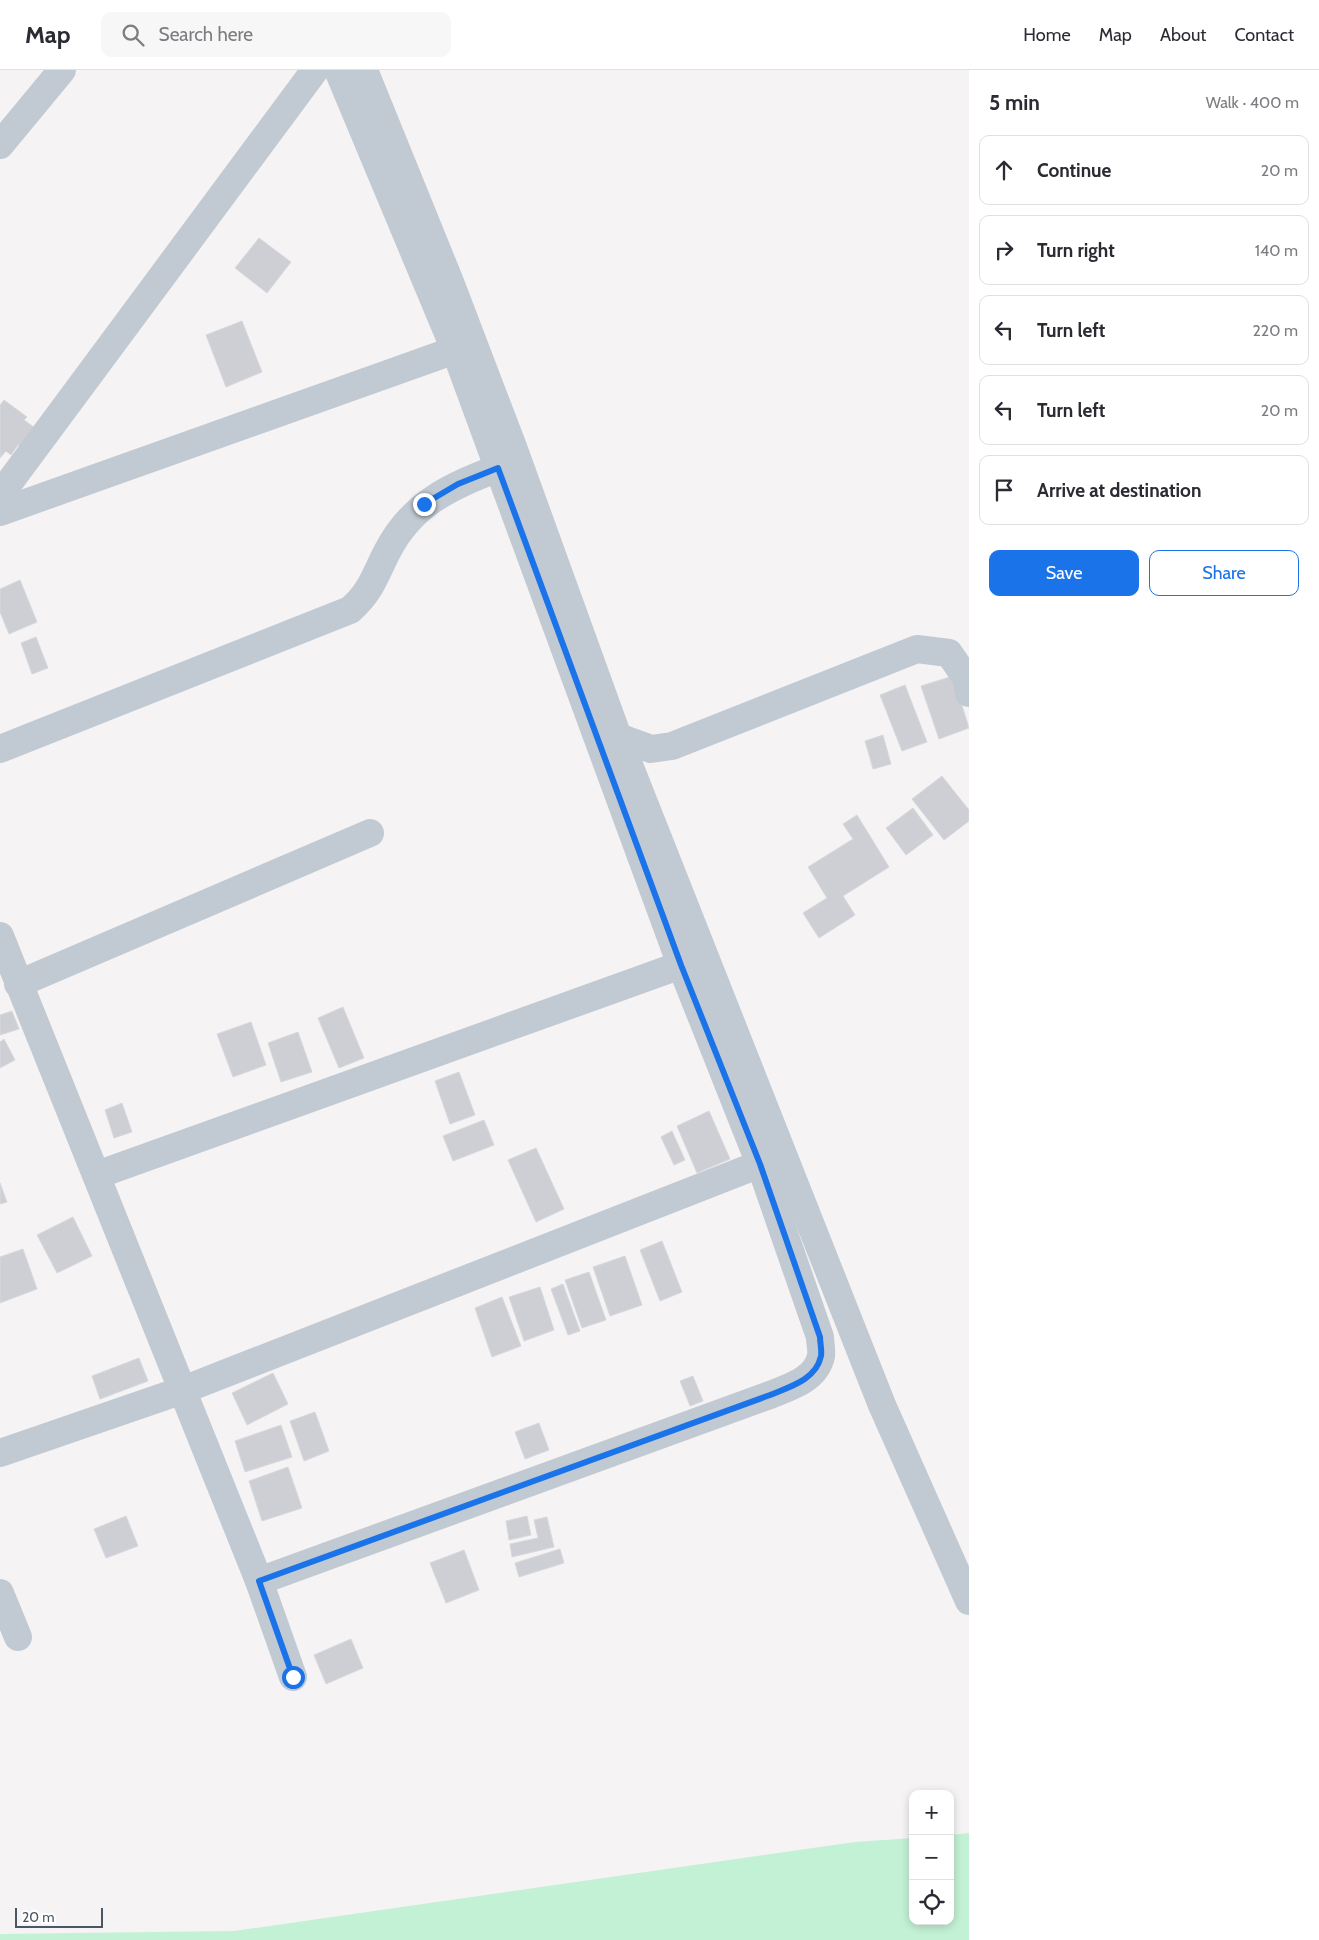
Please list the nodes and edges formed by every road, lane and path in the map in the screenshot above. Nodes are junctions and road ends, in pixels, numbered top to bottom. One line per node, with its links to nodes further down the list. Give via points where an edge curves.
1 (62, 70): 5 (street)
2 (314, 70): 8 (street)
3 (338, 70): 6 (street)
4 (364, 70): 11 (street, via 454,291)
5 (0, 145)
6 (456, 350): 7 (street); 9 (street)
7 (498, 468): 12 (street, via 458,484 424,504 403,525 372,585 350,610); 15 (street)
8 (0, 496)
9 (0, 512)
10 (969, 693): 11 (street, via 966,678 949,653 917,649 672,746 651,749)
11 (618, 737): 22 (street, via 882,1405)
12 (0, 749)
13 (370, 833): 16 (street)
14 (0, 936): 16 (street)
15 (681, 965): 17 (street); 18 (street)
16 (18, 984): 18 (street)
17 (760, 1164): 19 (street); 21 (street, via 820,1337 821,1357 812,1373 799,1384)
18 (97, 1175): 19 (street)
19 (183, 1390): 20 (street); 21 (street)
20 (0, 1453)
21 (259, 1581): 25 (street)
22 (967, 1591)
23 (0, 1593): 24 (street)
24 (18, 1637)
25 (293, 1677)

